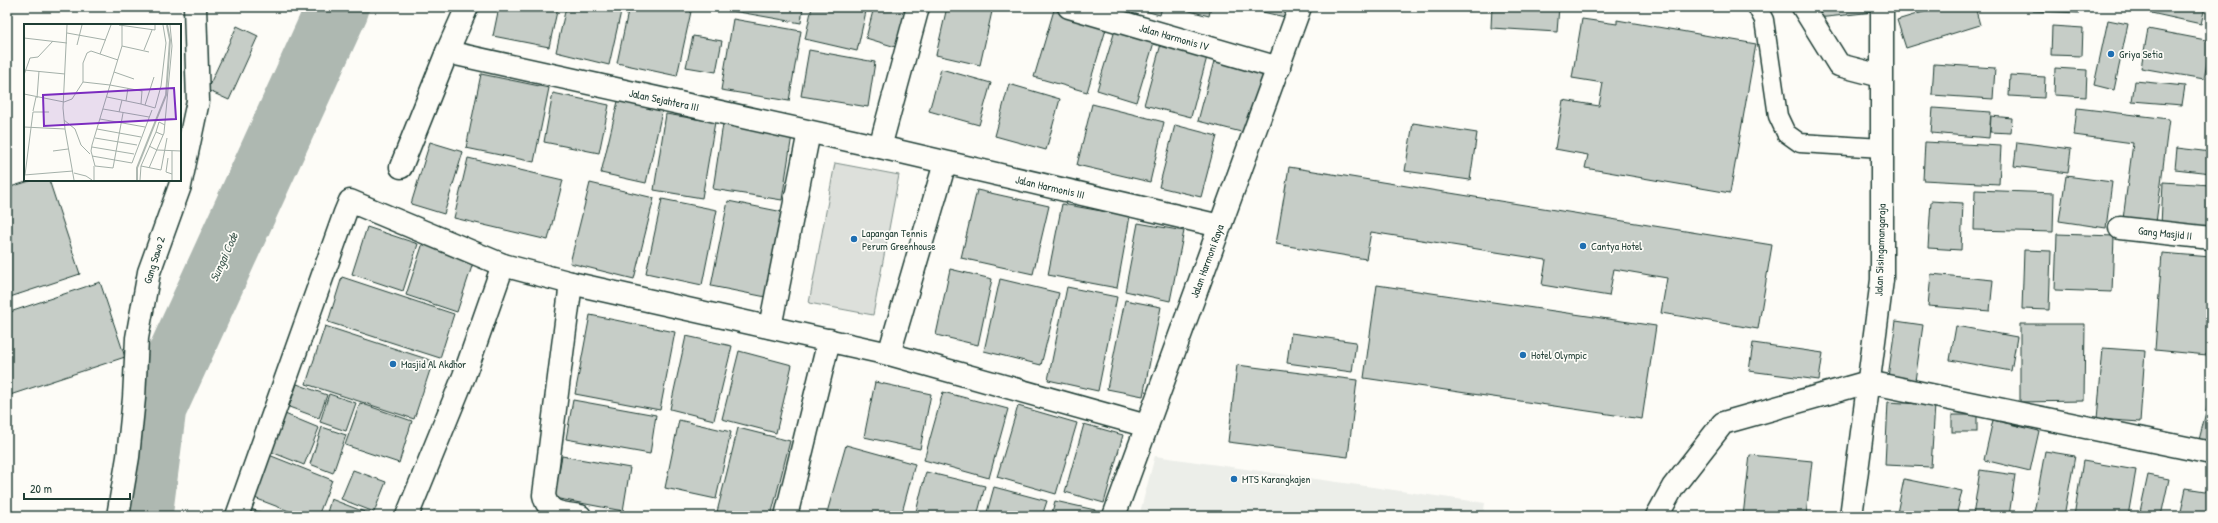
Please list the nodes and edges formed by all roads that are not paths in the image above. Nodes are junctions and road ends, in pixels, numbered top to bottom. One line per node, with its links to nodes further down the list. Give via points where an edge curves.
1 (196, 7): 28 (street, Gang Sawo 2, via 198,102 180,186 149,272 137,338 128,457)
2 (467, 7): 9 (street)
3 (918, 7): 13 (street)
4 (1069, 7): 10 (street, Jalan Harmonis IV)
5 (1300, 7): 10 (street, Jalan Harmoni Raya)
6 (1757, 7): 14 (lane, via 1764,20 1778,116 1786,133 1800,143)
7 (1803, 7): 11 (street, via 1839,65)
8 (1882, 7): 11 (street, Jalan Sisingamangaraja)
9 (447, 52): 12 (street, Jalan Sejahtera III); 16 (street)
10 (1279, 68): 17 (street, Jalan Harmoni Raya)
11 (1881, 76): 14 (street, Jalan Sisingamangaraja)
12 (809, 132): 13 (street, Jalan Sejahtera III); 22 (street)
13 (880, 147): 15 (street, Jalan Harmonis III)
14 (1882, 148): 25 (street, Jalan Sisingamangaraja, via 1882,280)
15 (945, 163): 17 (street, Jalan Harmonis III); 24 (street)
16 (401, 167)
17 (1220, 226): 26 (street, Jalan Harmoni Raya)
18 (2120, 228): 19 (street, Gang Masjid II)
19 (2211, 238)
20 (503, 265): 21 (street); 29 (street, via 350,201); 30 (street, via 464,376)
21 (571, 283): 22 (street); 31 (street, via 544,495 546,504 555,511)
22 (770, 327): 23 (street)
23 (829, 340): 24 (street); 32 (street)
24 (889, 354): 26 (street)
25 (1868, 382): 27 (street); 34 (street, via 1723,423 1673,487); 35 (street, Jalan Sisingamangaraja)
26 (1147, 426): 33 (street, Jalan Harmoni Raya)
27 (2211, 453)
28 (118, 516)
29 (237, 516)
30 (407, 516)
31 (580, 516)
32 (786, 516)
33 (1114, 516)
34 (1657, 516)
35 (1851, 516)

